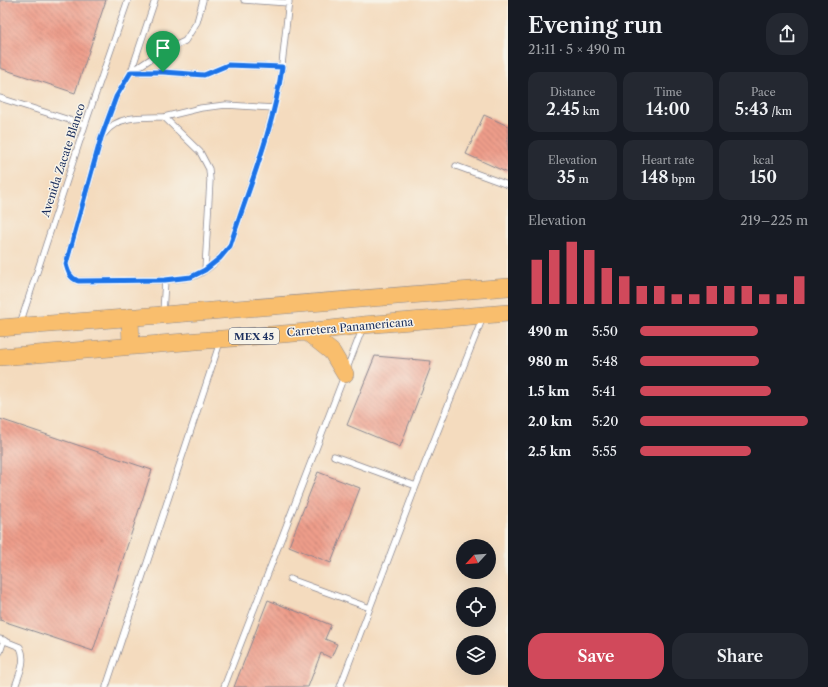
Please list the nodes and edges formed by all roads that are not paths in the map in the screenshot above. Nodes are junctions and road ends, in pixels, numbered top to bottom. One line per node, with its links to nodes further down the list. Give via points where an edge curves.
1 (128, 0): 11 (lane, Avenida Zacate Blanco)
2 (155, 0): 7 (lane)
3 (203, 0): 7 (lane, via 196,22 185,41 160,52)
4 (244, 0): 5 (lane)
5 (289, 1): 6 (lane)
6 (282, 67): 7 (lane, via 228,65 204,75); 9 (lane)
7 (131, 72): 12 (lane, via 116,97)
8 (0, 98): 11 (lane)
9 (274, 108): 10 (lane, via 226,105); 15 (lane, via 230,246)
10 (164, 117): 12 (lane, via 134,117 119,122 108,129); 15 (lane, via 200,152 209,169)
11 (84, 125): 23 (lane, Avenida Zacate Blanco)
12 (101, 138): 16 (lane, via 66,264 68,273 78,281)
13 (456, 166): 14 (lane)
14 (508, 185)
15 (205, 270): 16 (lane, via 191,277)
16 (165, 280): 19 (lane)
17 (508, 288): 19 (main road)
18 (508, 313): 20 (main road, Carretera Panamericana / MEX 45)
19 (162, 315): 21 (main road)
20 (484, 315): 22 (main road, Carretera Panamericana / MEX 45); 31 (lane)
21 (130, 317): 23 (main road); 27 (main road)
22 (363, 325): 25 (main road, Carretera Panamericana / MEX 45); 29 (lane)
23 (20, 326): 24 (main road)
24 (0, 328)
25 (307, 332): 26 (main road, Carretera Panamericana / MEX 45); 29 (main road, via 332,352)
26 (221, 338): 27 (main road, Carretera Panamericana / MEX 45); 37 (lane)
27 (131, 346): 28 (main road, Carretera Panamericana / MEX 45)
28 (0, 357)
29 (344, 374): 38 (lane)
30 (334, 456): 31 (lane)
31 (416, 486): 33 (lane)
32 (290, 579): 33 (lane)
33 (370, 608): 39 (lane)
34 (2, 640): 35 (lane); 36 (lane, via 20,647 23,653 24,659)
35 (0, 652)
36 (15, 687)
37 (106, 687)
38 (224, 687)
39 (340, 687)

